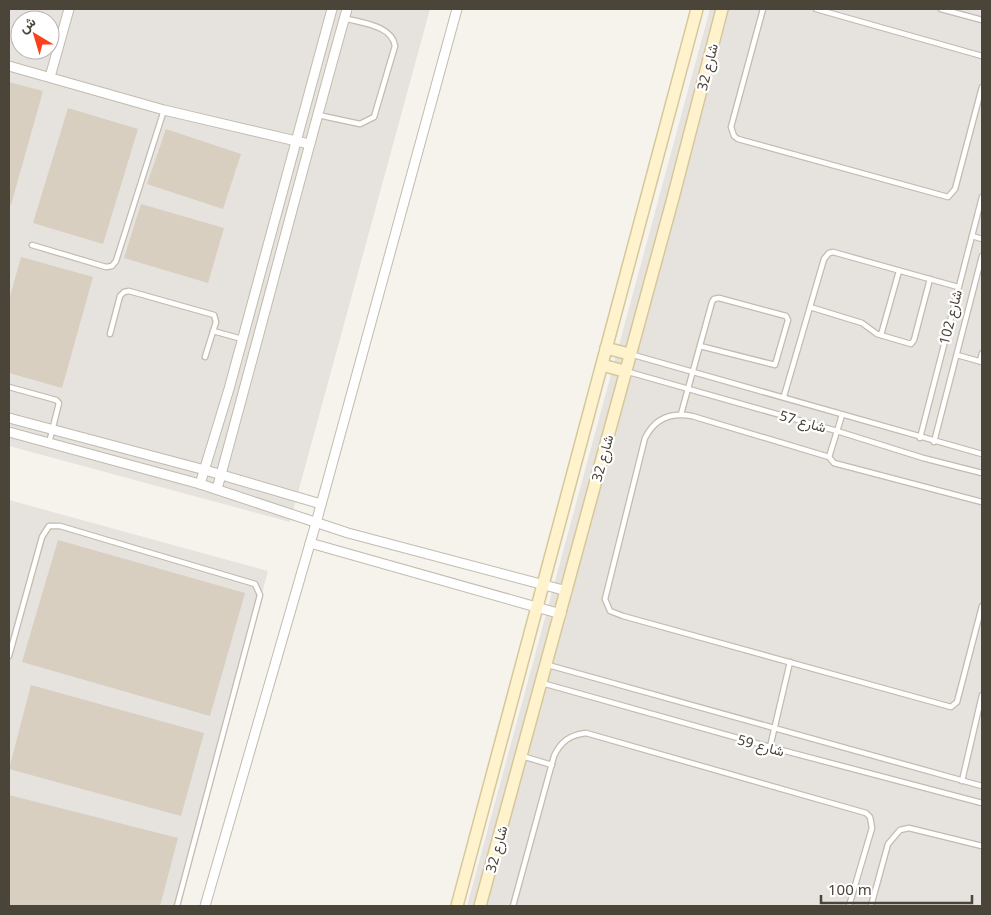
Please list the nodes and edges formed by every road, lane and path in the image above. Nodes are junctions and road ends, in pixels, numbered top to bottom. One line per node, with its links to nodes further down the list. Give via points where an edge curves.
1 (69, 9): 13 (street)
2 (332, 9): 17 (street)
3 (457, 9): 64 (street)
4 (722, 9): 34 (main road, شارع 32)
5 (763, 9): 14 (lane, via 731,127 738,139 948,197 955,189)
6 (816, 9): 11 (lane)
7 (941, 9): 10 (lane)
8 (694, 11): 33 (main road, شارع 32)
9 (345, 13): 16 (street); 16 (lane, via 388,32 394,40 378,110 368,122 360,124)
10 (982, 20)
11 (982, 56)
12 (9, 66): 13 (street)
13 (50, 77): 15 (street)
14 (982, 87)
15 (164, 110): 17 (street); 22 (lane, via 112,266)
16 (317, 115): 18 (street)
17 (294, 142): 18 (street); 31 (street)
18 (309, 144): 45 (street)
19 (982, 197): 20 (lane, شارع 102)
20 (972, 236): 21 (lane); 26 (lane, شارع 102)
21 (982, 239)
22 (32, 245)
23 (982, 256): 36 (lane, شارع 102)
24 (899, 271): 25 (lane); 27 (lane, via 829,253); 30 (lane)
25 (930, 279): 26 (lane); 30 (lane, via 913,342 908,344)
26 (958, 287): 53 (lane, شارع 102)
27 (810, 308): 30 (lane, via 862,323); 46 (lane)
28 (213, 330): 29 (lane, via 216,320 212,314 127,291 120,296); 31 (lane); 37 (lane)
29 (110, 334)
30 (881, 335)
31 (242, 339): 43 (street)
32 (700, 346): 32 (lane, via 712,302 716,298 786,316 788,320 775,365); 41 (lane)
33 (606, 348): 34 (main road); 39 (main road, شارع 32)
34 (629, 354): 40 (main road, شارع 32); 41 (lane, شارع 57)
35 (982, 354): 38 (lane)
36 (957, 355): 38 (lane); 54 (lane, شارع 102)
37 (205, 357)
38 (981, 362)
39 (602, 365): 40 (main road); 67 (main road, شارع 32)
40 (624, 371): 44 (lane, شارع 57); 68 (main road, شارع 32)
41 (693, 372): 44 (lane); 46 (lane, شارع 57)
42 (9, 387): 50 (lane, via 58,401 60,406)
43 (229, 389): 45 (street); 58 (street)
44 (689, 389): 47 (lane); 51 (lane, شارع 57)
45 (244, 394): 60 (street)
46 (784, 396): 48 (lane, شارع 57)
47 (681, 414): 57 (lane); 73 (lane, via 656,423 645,438 606,592 606,605 610,611 623,616)
48 (842, 415): 51 (lane); 53 (lane, شارع 57)
49 (9, 418): 50 (street)
50 (53, 431): 55 (lane); 58 (street)
51 (837, 431): 57 (lane); 59 (lane, شارع 57, via 923,458)
52 (9, 432): 55 (street)
53 (920, 438): 54 (lane, شارع 57)
54 (934, 442): 56 (lane, شارع 57)
55 (49, 443): 61 (street)
56 (982, 454)
57 (829, 457): 63 (lane, via 834,462)
58 (205, 470): 60 (street); 61 (street)
59 (982, 472)
60 (221, 474): 62 (street); 64 (street)
61 (200, 484): 62 (street)
62 (217, 489): 65 (street)
63 (982, 502)
64 (321, 504): 65 (street)
65 (316, 523): 66 (street); 67 (street)
66 (310, 543): 70 (street); 86 (street)
67 (543, 585): 68 (street); 70 (main road, شارع 32)
68 (567, 591): 71 (main road, شارع 32)
69 (982, 606): 73 (lane, via 957,702 953,706)
70 (537, 607): 71 (street); 87 (main road, شارع 32)
71 (560, 614): 74 (main road, شارع 32)
72 (9, 656): 85 (lane, via 42,536 50,526 60,526 255,584 259,589 260,596)
73 (790, 662): 77 (lane)
74 (546, 665): 75 (main road, شارع 32); 77 (lane, شارع 59)
75 (541, 683): 78 (lane, شارع 59); 79 (main road, شارع 32)
76 (982, 695): 81 (lane)
77 (775, 728): 78 (lane); 81 (lane, شارع 59)
78 (770, 747): 83 (lane, شارع 59)
79 (521, 756): 80 (lane); 88 (main road, شارع 32)
80 (552, 764): 89 (lane); 90 (lane, via 563,742 586,733 861,810 870,817 872,828)
81 (962, 781): 82 (lane, شارع 59)
82 (982, 786)
83 (982, 803)
84 (982, 846): 91 (lane, via 909,828 900,830 888,844)
85 (177, 906)
86 (205, 906)
87 (457, 906)
88 (480, 906)
89 (513, 906)
90 (849, 906)
91 (871, 906)

